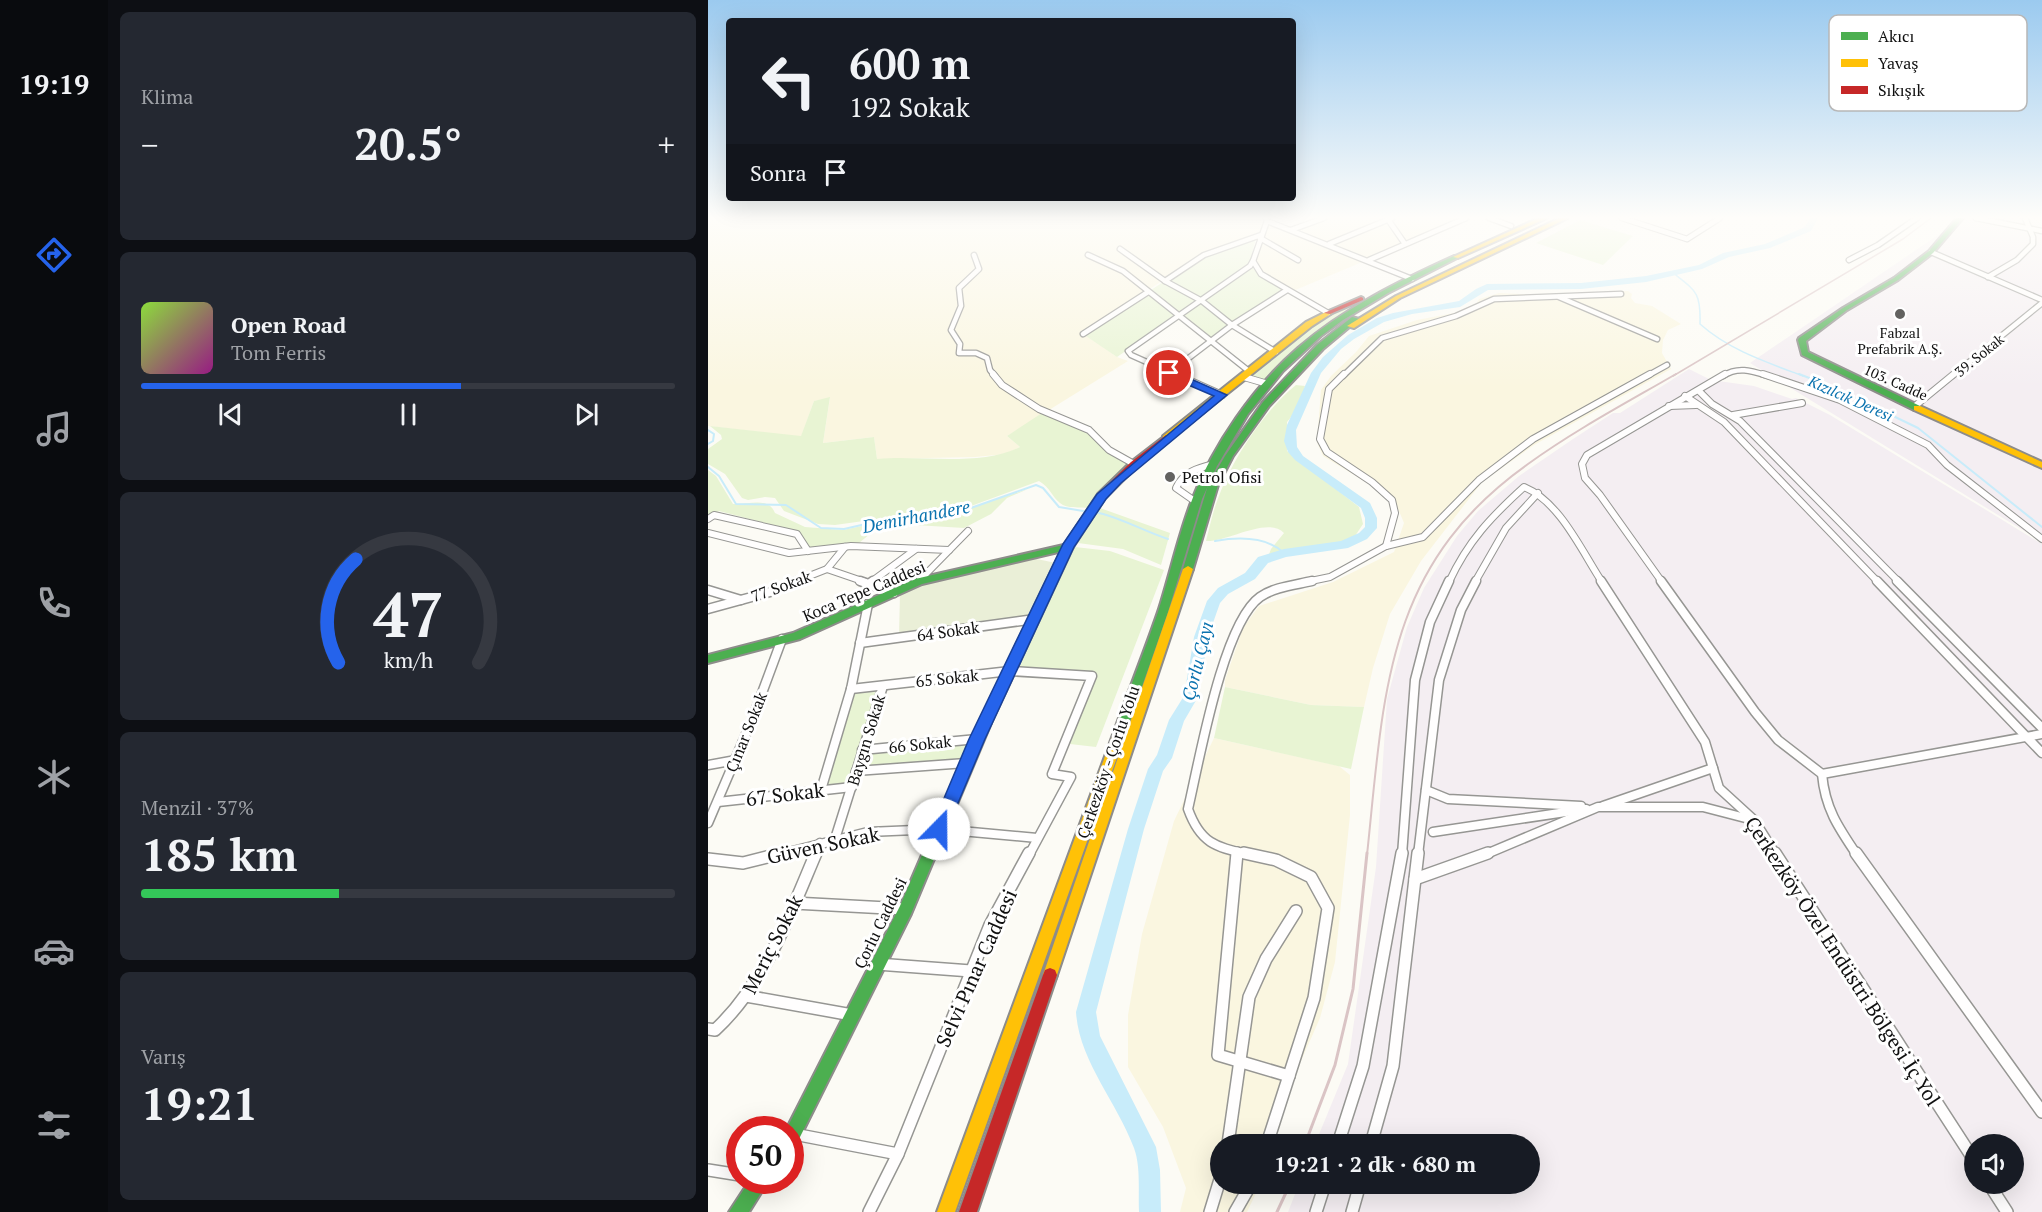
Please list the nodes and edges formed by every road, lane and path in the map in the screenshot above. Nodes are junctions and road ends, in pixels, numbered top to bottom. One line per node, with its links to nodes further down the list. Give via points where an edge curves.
1 (973, 275): 43 (street, via 959,288 961,306 951,330 960,344 960,353 987,358 990,370 1002,385 1039,409 1089,430 1108,450)
2 (1127, 275): 18 (street)
3 (1157, 275): 16 (street)
4 (1173, 275): 16 (street)
5 (1239, 275): 21 (street)
6 (1262, 275): 17 (street)
7 (1402, 275): 15 (street)
8 (1422, 275): 15 (main road)
9 (1433, 275): 29 (main road, via 1392,294)
10 (1445, 275): 29 (main road, via 1398,297)
11 (1902, 275): 41 (main road, 103. Cadde, via 1802,340 1805,353 1817,361)
12 (1982, 275): 14 (street)
13 (1992, 275): 14 (street)
14 (1988, 277): 22 (street)
15 (1412, 279): 23 (main road, Çorlu Caddesi); 34 (main road, via 1349,314)
16 (1165, 280): 21 (street)
17 (1287, 290): 23 (street); 25 (street)
18 (1148, 291): 24 (street); 26 (street)
19 (1621, 294): 20 (street)
20 (1556, 297): 27 (street); 52 (street, via 1494,299 1456,316 1382,338 1329,389 1320,439 1327,452 1392,500 1395,513)
21 (1202, 301): 24 (street); 25 (street)
22 (2042, 301): 41 (street, 39. Sokak)
23 (1328, 313): 30 (main road, Çorlu Caddesi)
24 (1178, 316): 28 (street); 32 (street, via 1128,351)
25 (1232, 325): 28 (street); 30 (street)
26 (1083, 334)
27 (1657, 339)
28 (1210, 342): 32 (street); 33 (street)
29 (1320, 347): 131 (main road, Çerkezköy - Çorlu Yolu, via 1266,404 1213,485 1175,612)
30 (1276, 351): 33 (main road, Çorlu Caddesi)
31 (1667, 365): 52 (street, via 1533,439 1479,480 1423,537)
32 (1169, 373): 36 (street)
33 (1247, 375): 34 (street); 36 (main road, Çorlu Caddesi)
34 (1268, 384): 44 (main road)
35 (1699, 391): 37 (street); 42 (street, via 1705,401); 51 (street, via 1718,377 1747,369 1840,400 1928,445 1947,465)
36 (1222, 395): 43 (main road, Çorlu Caddesi)
37 (1685, 396): 39 (street); 40 (street)
38 (1802, 403): 42 (street)
39 (1698, 405): 40 (street); 76 (street, via 1724,422)
40 (1667, 406): 85 (street, via 1587,455 1582,464 1585,478 1755,712 1778,740)
41 (1915, 406): 45 (main road, 103. Cadde)
42 (1733, 415): 74 (street)
43 (1134, 464): 54 (main road, Çorlu Caddesi, via 1101,496)
44 (1214, 464): 47 (main road); 47 (street, via 1190,471 1178,483 1176,488)
45 (2042, 465)
46 (1538, 493): 83 (street, Çerkezköy Özel Endüstri Bölgesi İç Yol, via 1551,504 1618,605 1705,742); 88 (street, via 1506,528 1461,610 1439,680); 115 (street, via 1524,487 1487,521 1458,563 1430,622 1415,680 1404,842 1363,1066)
47 (1196, 502): 130 (main road, via 1163,612)
48 (708, 519): 57 (street, via 714,515 797,534)
49 (968, 531): 56 (street)
50 (708, 533): 57 (street, via 789,553)
51 (2042, 540)
52 (1386, 546): 98 (street, via 1330,577 1260,597 1244,613 1226,654 1188,809 1194,825 1216,847)
53 (845, 547): 55 (street); 57 (street); 58 (street, 77 Sokak)
54 (1068, 547): 59 (main road, Koca Tepe Caddesi); 66 (main road, Çorlu Caddesi)
55 (916, 549): 56 (street); 60 (street)
56 (949, 550): 59 (street)
57 (808, 551)
58 (827, 569): 60 (street); 63 (street, 77 Sokak)
59 (919, 581): 62 (main road, Koca Tepe Caddesi)
60 (869, 584): 62 (street)
61 (708, 590): 63 (street)
62 (894, 592): 64 (main road, Koca Tepe Caddesi)
63 (742, 600): 65 (street, 77 Sokak)
64 (868, 604): 67 (main road, Koca Tepe Caddesi); 68 (street, Baygın Sokak)
65 (708, 609)
66 (1035, 620): 68 (street, 64 Sokak); 70 (main road, Çorlu Caddesi)
67 (782, 639): 69 (main road, Koca Tepe Caddesi); 80 (street, Çınar Sokak)
68 (861, 643): 73 (street, Baygın Sokak)
69 (708, 659)
70 (1010, 671): 71 (street, 65 Sokak); 72 (street, 65 Sokak); 77 (main road, Çorlu Caddesi)
71 (1092, 676): 95 (street, Selvi Pınar Caddesi, via 1052,774 1071,777)
72 (883, 686): 73 (street, Baygın Sokak); 78 (street, Baygın Sokak)
73 (851, 689): 87 (street)
74 (2042, 728)
75 (2042, 734): 76 (street)
76 (2025, 735): 79 (street); 85 (street)
77 (977, 739): 78 (street, 66 Sokak); 81 (main road, Çorlu Caddesi)
78 (862, 750): 84 (street, Baygın Sokak)
79 (2042, 753)
80 (736, 760): 82 (street); 89 (street, Çınar Sokak)
81 (966, 763): 84 (street); 93 (main road, Çorlu Caddesi)
82 (708, 765)
83 (1713, 768): 90 (street); 91 (street, Çerkezköy Özel Endüstri Bölgesi İç Yol, via 1719,788)
84 (856, 771): 86 (street, Baygın Sokak)
85 (1822, 774): 111 (street, via 1824,797 1837,826)
86 (852, 787): 87 (street, 67 Sokak); 96 (street, Baygın Sokak)
87 (821, 790): 89 (street, 67 Sokak)
88 (1426, 790): 90 (street, via 1448,799); 100 (street)
89 (718, 802): 92 (street, Çınar Sokak)
90 (1598, 807): 91 (street, via 1703,807); 94 (street); 100 (street)
91 (1754, 820): 118 (street, Çerkezköy Özel Endüstri Bölgesi İç Yol)
92 (708, 823)
93 (939, 829): 95 (street, Güven Sokak); 96 (street, Güven Sokak, via 868,832); 102 (main road, Çorlu Caddesi)
94 (1433, 832)
95 (1037, 838): 105 (street, Selvi Pınar Caddesi, via 990,925)
96 (835, 839): 97 (street, Güven Sokak)
97 (820, 843): 99 (street, Güven Sokak, via 744,863); 101 (street, Meriç Sokak)
98 (1237, 852): 109 (street, via 1218,1055); 110 (street, via 1276,860 1311,877 1328,908 1314,998)
99 (708, 859)
100 (1415, 879): 116 (street, via 1394,1066)
101 (794, 903): 102 (street); 106 (street, Meriç Sokak)
102 (906, 909): 104 (main road, Çorlu Caddesi)
103 (1296, 911): 109 (street, via 1248,997)
104 (877, 964): 105 (street); 107 (main road, Çorlu Caddesi)
105 (971, 971): 119 (street, Selvi Pınar Caddesi)
106 (746, 996): 107 (street); 108 (street, Meriç Sokak, via 725,1023 715,1030)
107 (852, 1015): 112 (main road, Çorlu Caddesi)
108 (708, 1029)
109 (1240, 1061): 110 (street); 113 (street)
110 (1289, 1076): 114 (street)
111 (2042, 1112)
112 (802, 1116)
113 (1229, 1134)
114 (1270, 1134)
115 (1341, 1134)
116 (1374, 1134)
117 (804, 1139): 119 (street)
118 (1964, 1145)
119 (898, 1154): 129 (street, Selvi Pınar Caddesi)
120 (708, 1170): 121 (street)
121 (726, 1173)
122 (751, 1194): 128 (main road)
123 (1216, 1194): 132 (street)
124 (1245, 1194): 133 (street)
125 (1322, 1194): 134 (street)
126 (1357, 1194): 135 (street)
127 (1995, 1194): 136 (street)
128 (738, 1212)
129 (868, 1212)
130 (946, 1212)
131 (968, 1212)
132 (1210, 1212)
133 (1235, 1212)
134 (1316, 1212)
135 (1352, 1212)
136 (2007, 1212)

